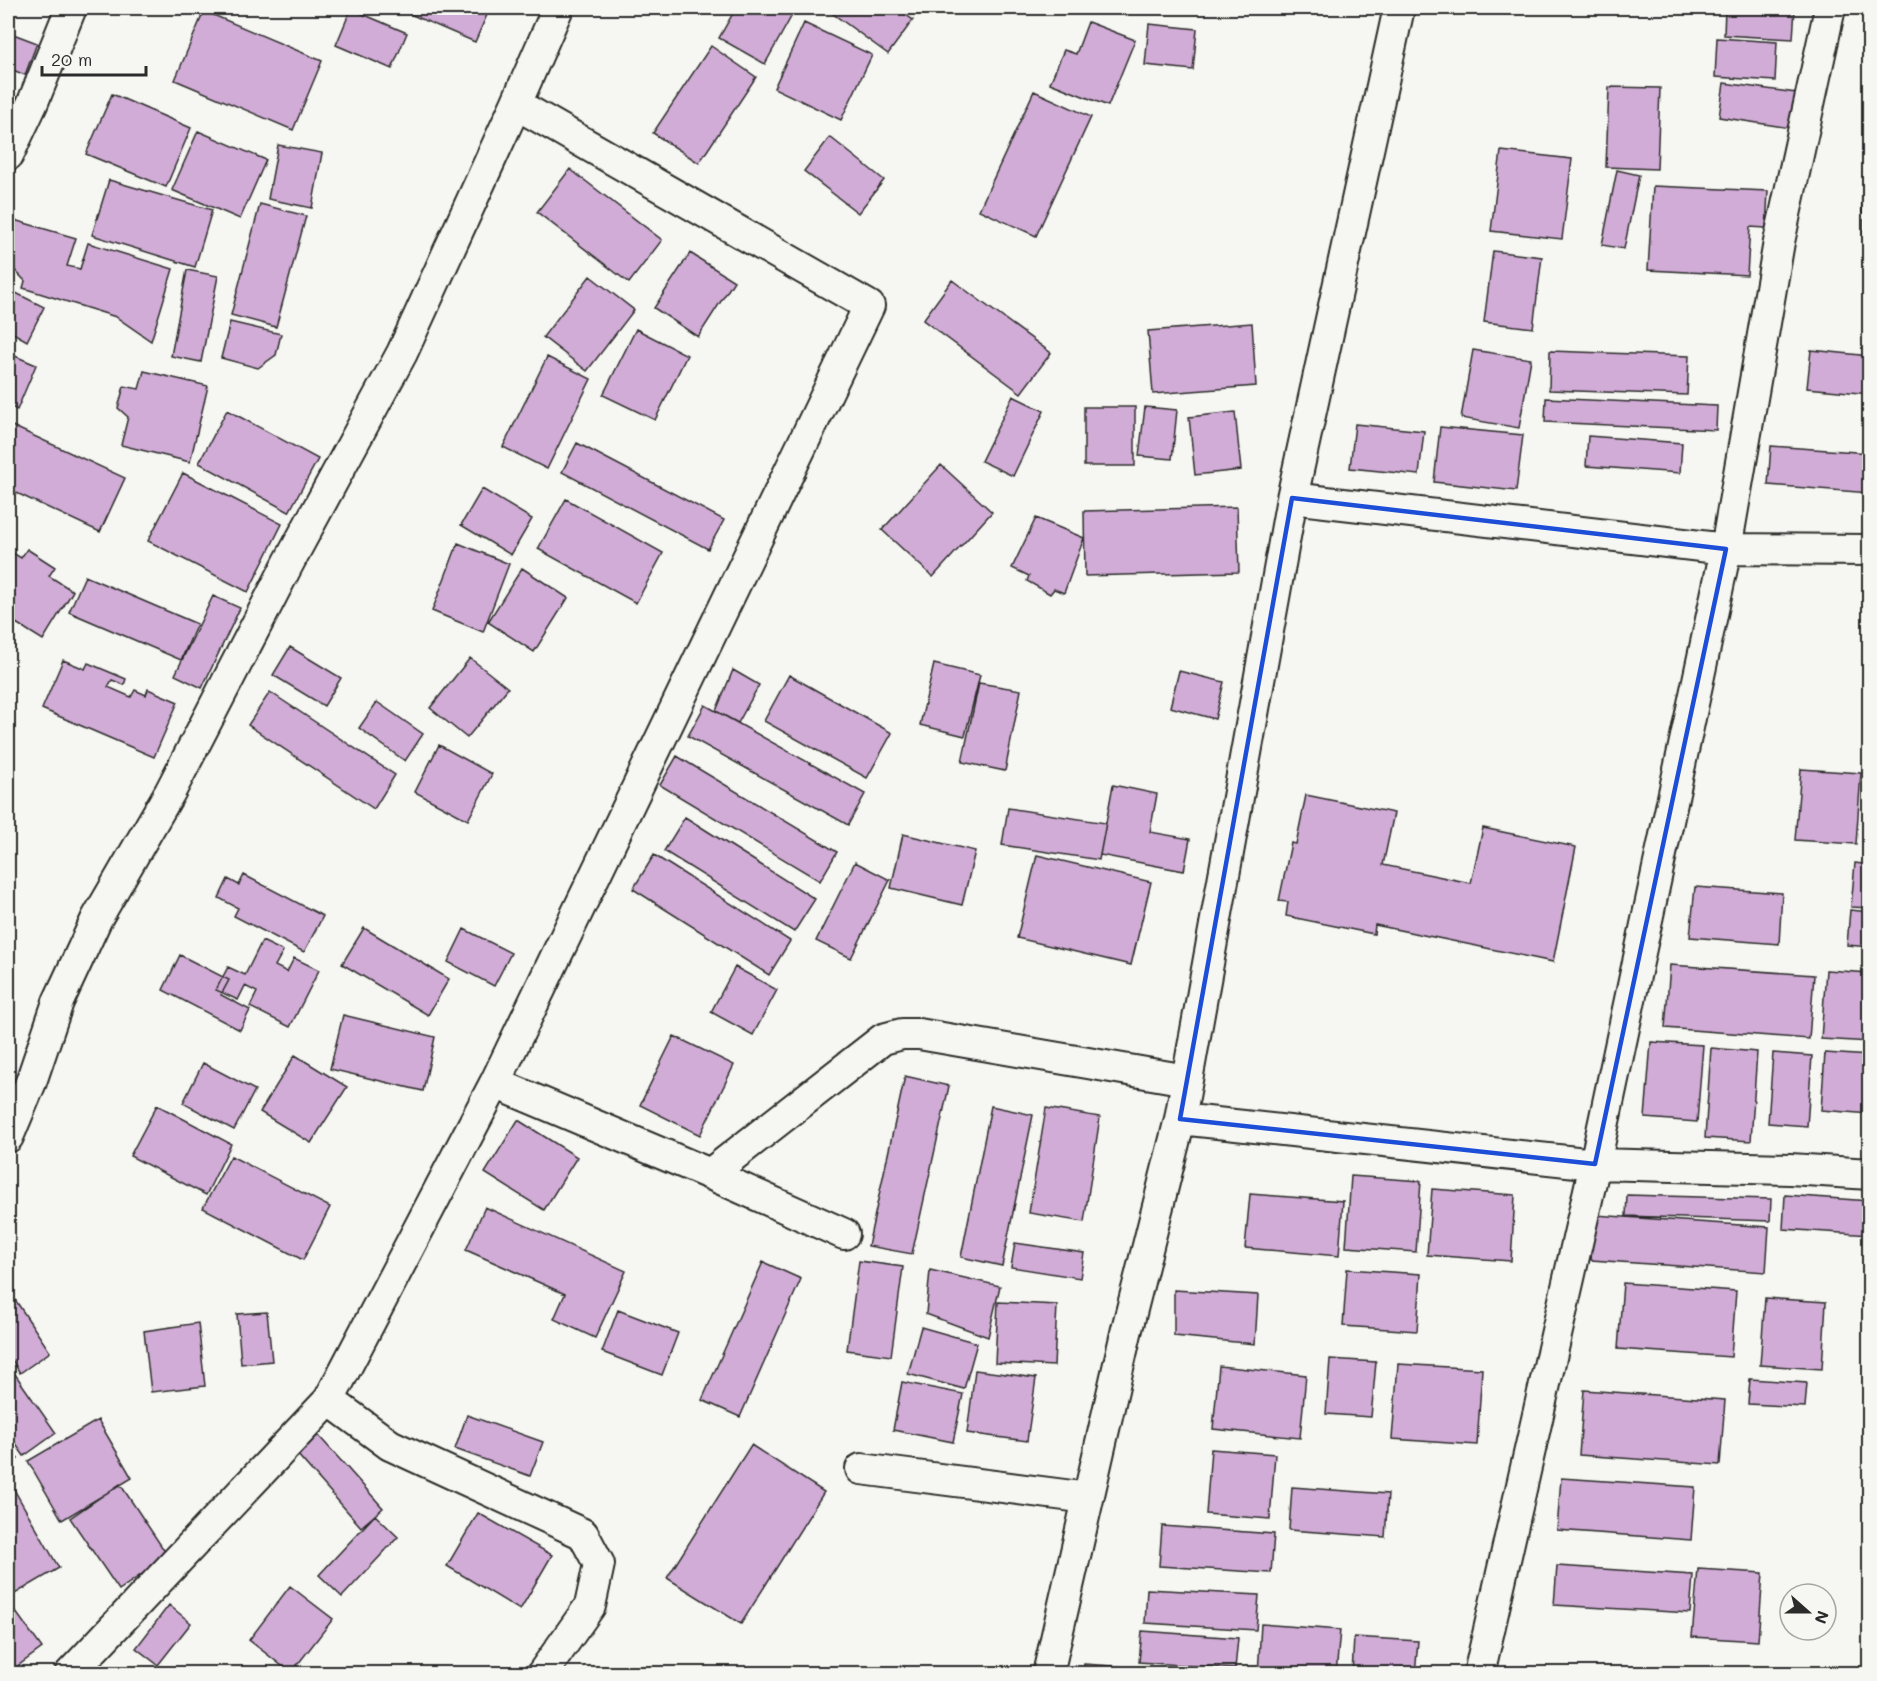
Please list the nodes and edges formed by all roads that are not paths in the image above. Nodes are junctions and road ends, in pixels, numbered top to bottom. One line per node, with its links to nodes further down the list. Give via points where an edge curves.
1 (71, 8): 6 (street)
2 (558, 8): 5 (street)
3 (1399, 8): 7 (street)
4 (1830, 8): 8 (street, via 1779,243)
5 (516, 104): 11 (street, via 869,306); 13 (street, via 402,353 170,792 97,918 58,1002)
6 (8, 155)
7 (1292, 498): 8 (street); 10 (street)
8 (1725, 549): 9 (street); 14 (street)
9 (1869, 550)
10 (1186, 1080): 12 (street); 15 (street, via 902,1034 883,1039)
11 (495, 1083): 15 (street); 18 (street)
12 (1180, 1119): 14 (street); 20 (street)
13 (8, 1137)
14 (1595, 1164): 16 (street); 24 (street)
15 (710, 1174): 17 (street)
16 (1869, 1174)
17 (844, 1234)
18 (328, 1400): 21 (street); 22 (street, via 390,1445 583,1534 599,1564 590,1606)
19 (861, 1469): 20 (street)
20 (1088, 1498): 23 (street)
21 (70, 1674)
22 (542, 1674)
23 (1048, 1674)
24 (1479, 1674)

